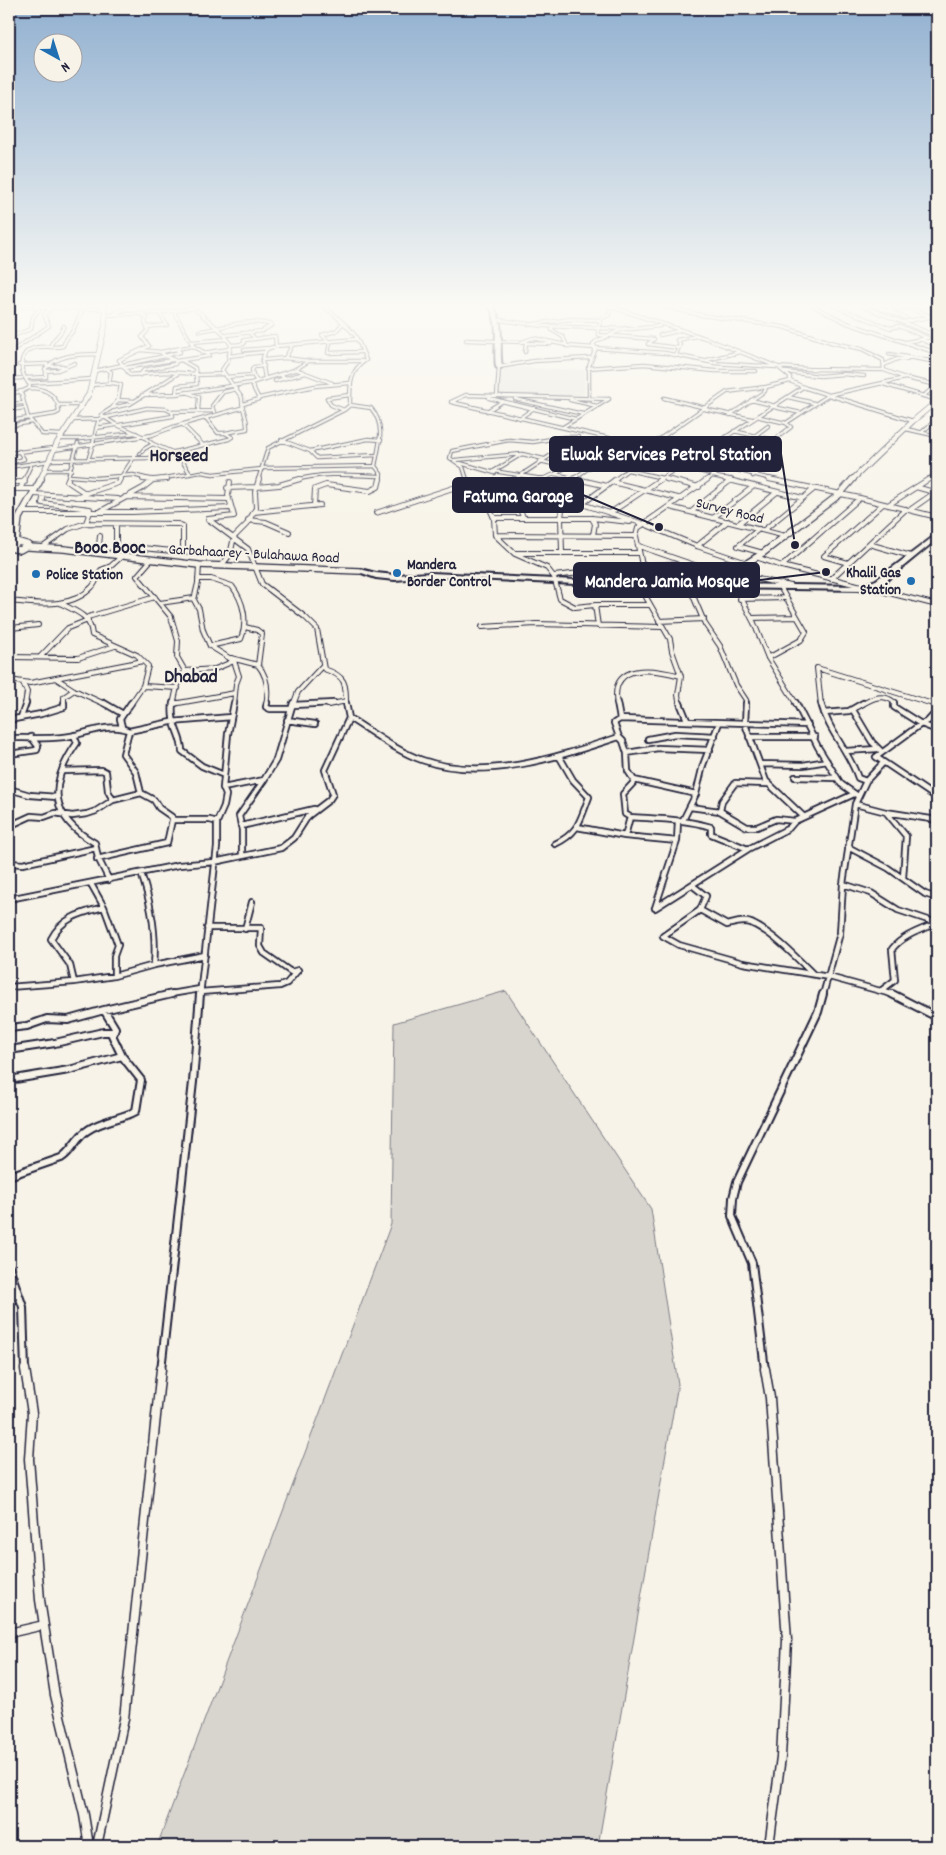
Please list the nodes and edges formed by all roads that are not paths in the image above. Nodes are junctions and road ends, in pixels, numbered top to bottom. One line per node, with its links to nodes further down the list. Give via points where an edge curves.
1 (22, 393): 40 (street)
2 (50, 393): 45 (street)
3 (89, 393): 46 (main road)
4 (119, 393): 35 (street)
5 (147, 393): 22 (street)
6 (184, 393): 21 (street)
7 (188, 393): 57 (street, via 199,397)
8 (222, 393): 58 (street, via 212,406)
9 (239, 393): 43 (street)
10 (256, 393): 31 (street)
11 (285, 393): 31 (street)
12 (497, 393): 26 (street)
13 (589, 393): 33 (street)
14 (726, 393): 54 (street)
15 (763, 393): 37 (street)
16 (795, 393): 30 (street)
17 (821, 393): 24 (street)
18 (840, 393): 24 (street)
19 (912, 393): 27 (street)
20 (927, 393): 27 (street)
21 (176, 394): 22 (street)
22 (142, 395): 36 (street)
23 (350, 395): 47 (street); 56 (street, via 327,398 331,405)
24 (829, 395): 41 (street); 76 (street)
25 (483, 396): 26 (street); 39 (street); 59 (street, via 461,396 451,402)
26 (497, 396): 28 (street)
27 (923, 396): 38 (street)
28 (509, 397): 29 (street); 39 (street); 44 (street)
29 (548, 397): 32 (street); 44 (street)
30 (788, 397): 41 (street); 49 (street)
31 (259, 398): 43 (street)
32 (562, 398): 33 (street); 48 (street)
33 (589, 398): 48 (street, via 609,399)
34 (664, 398): 54 (street)
35 (118, 400): 36 (street); 51 (street)
36 (134, 400): 51 (street, via 128,405)
37 (751, 400): 49 (street); 64 (street)
38 (937, 400): 76 (main road)
39 (502, 402): 53 (street); 59 (street)
40 (24, 403): 42 (street); 50 (street)
41 (814, 403): 61 (street)
42 (9, 404)
43 (243, 404): 52 (street)
44 (539, 404): 53 (street); 62 (street)
45 (58, 405): 46 (street); 66 (street, via 57,413)
46 (83, 405): 75 (main road)
47 (350, 405): 56 (street); 100 (street, via 373,409 382,422)
48 (597, 406): 62 (street)
49 (775, 406): 61 (street); 65 (street)
50 (25, 408): 55 (street); 66 (street)
51 (112, 408): 67 (street, via 100,414)
52 (241, 408): 63 (street); 90 (street, via 248,419 247,430)
53 (533, 408): 69 (street); 70 (street)
54 (705, 408): 64 (street); 107 (street)
55 (9, 410)
56 (344, 410): 99 (street)
57 (198, 411): 58 (street); 60 (street)
58 (213, 411): 63 (street)
59 (487, 411): 69 (street)
60 (172, 412): 67 (street, via 150,408); 80 (street, via 174,416)
61 (801, 413): 78 (street)
62 (583, 414): 70 (street)
63 (215, 415): 68 (street)
64 (730, 415): 72 (street)
65 (760, 416): 72 (street); 78 (street)
66 (28, 417): 74 (street); 77 (street)
67 (103, 418): 71 (street); 80 (street)
68 (206, 418): 79 (street); 90 (street, via 218,433)
69 (520, 418): 83 (street)
70 (576, 418): 83 (street)
71 (99, 419): 75 (street); 84 (street)
72 (752, 419): 86 (street)
73 (937, 419): 88 (street)
74 (9, 420)
75 (72, 420): 93 (main road)
76 (913, 420): 85 (main road)
77 (32, 422): 81 (street); 93 (street, via 42,434)
78 (786, 423): 101 (street, via 790,427)
79 (182, 424): 94 (street); 104 (street)
80 (117, 425): 84 (street); 89 (street)
81 (9, 426)
82 (768, 426): 91 (street)
83 (563, 427): 87 (street)
84 (96, 428): 96 (street)
85 (906, 429): 88 (street); 182 (main road)
86 (734, 431): 91 (street); 124 (street)
87 (587, 432): 95 (street); 97 (street)
88 (922, 432): 92 (street)
89 (137, 433): 94 (street); 96 (street)
90 (225, 433): 104 (street, via 232,437)
91 (754, 435): 101 (street); 110 (street)
92 (937, 436)
93 (61, 437): 98 (street); 108 (main road)
94 (144, 437): 103 (street); 106 (street)
95 (578, 437): 126 (street, via 478,444 452,451 450,458); 127 (street)
96 (94, 438): 98 (street); 106 (street)
97 (611, 438): 102 (street); 123 (street)
98 (80, 439): 105 (street)
99 (281, 440): 113 (street); 137 (street, via 268,448)
100 (380, 440): 113 (street, via 370,439); 118 (street)
101 (773, 440): 117 (street)
102 (628, 442): 107 (street); 129 (street)
103 (153, 444): 112 (street); 115 (street)
104 (202, 444): 112 (street)
105 (78, 445): 106 (street); 108 (street); 120 (street)
106 (94, 445): 121 (street)
107 (648, 447): 109 (street)
108 (54, 449): 111 (street); 125 (main road)
109 (656, 449): 119 (street); 124 (street)
110 (736, 449): 117 (street); 136 (street)
111 (19, 451): 114 (street); 131 (street, via 24,460)
112 (172, 452): 122 (street); 144 (street, via 180,457)
113 (310, 452): 118 (street, via 317,458)
114 (9, 453)
115 (140, 454)
116 (522, 454): 126 (street); 127 (street); 143 (street, via 496,469)
117 (756, 454): 142 (street); 155 (street, via 775,459)
118 (377, 455): 133 (street)
119 (645, 458): 135 (street); 139 (street)
120 (74, 459): 121 (street); 125 (street); 141 (street)
121 (88, 459): 122 (street)
122 (132, 459): 149 (street)
123 (578, 459): 129 (street); 134 (street)
124 (692, 459): 136 (street)
125 (50, 460): 130 (street); 140 (main road)
126 (454, 460): 128 (street)
127 (542, 460): 134 (street); 151 (street)
128 (459, 462): 143 (street); 164 (street)
129 (598, 462): 139 (street); 156 (street)
130 (32, 463): 131 (street); 161 (street)
131 (9, 465)
132 (345, 466): 133 (street); 137 (street); 145 (street)
133 (375, 466): 154 (street)
134 (566, 466): 146 (street)
135 (680, 466): 152 (street); 157 (street)
136 (714, 466): 138 (street)
137 (262, 468): 144 (street); 168 (street)
138 (723, 468): 142 (street); 152 (street)
139 (629, 469): 157 (street); 163 (street)
140 (45, 470): 141 (street); 177 (main road)
141 (70, 470): 153 (street)
142 (734, 471): 155 (street)
143 (495, 473): 150 (street)
144 (190, 474): 159 (street)
145 (342, 474): 154 (street); 168 (street, via 311,476)
146 (556, 474): 151 (street, via 542,480); 156 (street)
147 (937, 474): 170 (street)
148 (9, 475): 161 (street, via 12,482)
149 (122, 475): 153 (street); 159 (street); 180 (street, via 118,483)
150 (505, 475): 151 (street); 158 (street)
151 (519, 475): 158 (street)
152 (714, 475): 160 (street); 169 (street)
153 (70, 476): 180 (street, via 67,481)
154 (380, 476): 198 (street, via 378,487 370,491 326,485 316,488)
155 (753, 476): 175 (street)
156 (574, 478): 166 (street); 181 (street)
157 (660, 478): 169 (street); 176 (street)
158 (515, 479): 181 (street)
159 (153, 480): 185 (street, via 148,486)
160 (731, 480): 167 (street); 206 (street)
161 (25, 482): 174 (street)
162 (230, 482): 171 (street)
163 (612, 482): 166 (street); 176 (street)
164 (468, 485): 165 (street); 208 (street, via 450,487)
165 (484, 486): 172 (street); 191 (street)
166 (607, 486): 194 (street)
167 (754, 486): 178 (street); 216 (street)
168 (257, 487): 171 (street); 205 (street)
169 (699, 487): 190 (street)
170 (916, 487): 179 (street); 197 (street)
171 (227, 488): 189 (street)
172 (512, 488): 181 (street); 192 (street)
173 (9, 489): 174 (street)
174 (20, 489): 177 (street)
175 (814, 489): 182 (street); 186 (street)
176 (644, 491): 190 (street); 209 (street)
177 (35, 492): 183 (street); 203 (main road)
178 (777, 492): 186 (street); 222 (street)
179 (936, 492): 201 (street)
180 (85, 493): 184 (street)
181 (548, 493): 193 (street)
182 (840, 494): 187 (street); 233 (main road)
183 (44, 495): 184 (street); 202 (street, via 41,501 47,504)
184 (75, 497): 188 (street)
185 (124, 497): 188 (street); 189 (street)
186 (803, 498): 224 (street)
187 (860, 498): 195 (street); 263 (street)
188 (119, 499): 202 (street)
189 (228, 499): 200 (street)
190 (682, 499): 199 (street)
191 (486, 500): 192 (street); 213 (street)
192 (517, 500): 193 (street); 211 (street)
193 (563, 502): 194 (street); 214 (street)
194 (582, 504): 209 (street)
195 (883, 504): 197 (street); 257 (street, via 824,556)
196 (320, 505): 198 (street)
197 (888, 505): 201 (street)
198 (314, 506): 205 (street)
199 (670, 507): 206 (street, Survey Road); 221 (street)
200 (230, 508): 202 (street); 234 (street, via 233,516 208,518)
201 (908, 510): 210 (street); 237 (street)
202 (101, 511): 204 (street)
203 (24, 512): 204 (street); 230 (main road, via 17,522)
204 (90, 512): 219 (street)
205 (254, 512): 217 (street)
206 (692, 512): 216 (street, Survey Road)
207 (937, 512): 210 (street)
208 (376, 513)
209 (610, 513): 220 (street)
210 (932, 516): 212 (street)
211 (523, 517): 213 (street); 214 (street)
212 (937, 517)
213 (494, 518): 227 (street)
214 (561, 518): 215 (street); 226 (street)
215 (592, 518): 220 (street); 228 (street)
216 (713, 518): 218 (street, Survey Road)
217 (248, 520): 225 (street, via 266,522); 234 (street)
218 (728, 521): 222 (street, Survey Road); 239 (street)
219 (86, 523): 223 (street); 241 (street, via 68,529)
220 (638, 523): 221 (street)
221 (644, 524): 232 (street, via 638,528); 239 (street)
222 (738, 524): 224 (street, Survey Road)
223 (116, 525): 242 (street); 244 (street, via 181,525 184,531)
224 (761, 530): 233 (street, Survey Road); 249 (street, via 738,546)
225 (289, 532)
226 (560, 534): 227 (street); 228 (street); 245 (street)
227 (495, 535): 247 (street)
228 (593, 535): 232 (street)
229 (9, 536): 230 (street)
230 (16, 536): 236 (main road)
231 (100, 536): 246 (street, via 99,544)
232 (636, 536): 238 (street)
233 (785, 536): 249 (main road)
234 (234, 537): 251 (street); 261 (street, via 248,549)
235 (936, 538): 253 (highway)
236 (16, 543): 240 (main road, via 27,543); 243 (main road)
237 (869, 544): 253 (street); 257 (street)
238 (639, 546): 248 (street); 258 (street)
239 (697, 546): 256 (street)
240 (28, 547): 241 (main road, Garbahaarey - Bulahawa Road); 243 (main road)
241 (43, 548): 246 (main road, Garbahaarey - Bulahawa Road)
242 (116, 548): 244 (street); 250 (street)
243 (9, 549)
244 (183, 552): 251 (street)
245 (562, 552): 247 (street); 248 (street)
246 (89, 553): 250 (main road, Garbahaarey - Bulahawa Road)
247 (513, 553): 266 (street, via 547,567)
248 (638, 553): 262 (street)
249 (763, 553): 254 (main road)
250 (109, 555): 252 (main road, Garbahaarey - Bulahawa Road)
251 (230, 555): 260 (street)
252 (122, 556): 255 (main road, Garbahaarey - Bulahawa Road); 279 (street, via 101,570 88,590)
253 (911, 556): 273 (highway, via 879,582)
254 (756, 558): 256 (main road); 263 (street)
255 (152, 560): 259 (main road, Garbahaarey - Bulahawa Road); 274 (street, via 137,576)
256 (746, 563): 268 (main road)
257 (848, 563): 267 (street)
258 (690, 564): 262 (street); 268 (street)
259 (199, 565): 260 (main road, Garbahaarey - Bulahawa Road); 265 (street)
260 (221, 566): 261 (main road, Garbahaarey - Bulahawa Road)
261 (256, 566): 264 (main road, Garbahaarey - Bulahawa Road); 305 (street, via 262,584 317,629)
262 (641, 566): 266 (street); 269 (street)
263 (782, 566): 267 (street)
264 (360, 571): 266 (highway, via 369,575 416,578 432,575)
265 (198, 579): 275 (street); 293 (street, via 211,579 232,586 241,603)
266 (554, 579): 269 (highway); 281 (street, via 560,599 569,606)
267 (832, 579): 273 (street)
268 (733, 581): 270 (highway); 271 (highway); 272 (street); 277 (street)
269 (642, 585): 270 (highway); 282 (street)
270 (689, 586): 288 (street)
271 (780, 587): 272 (highway); 276 (street)
272 (798, 588): 273 (highway)
273 (864, 588): 283 (street)
274 (155, 597): 280 (street); 287 (street)
275 (194, 598): 280 (street); 297 (street)
276 (785, 598): 277 (street); 285 (street)
277 (740, 599): 286 (street)
278 (9, 601): 279 (street); 284 (street)
279 (60, 603): 287 (street, via 78,610)
280 (160, 603): 306 (street, via 171,617 178,641 177,657)
281 (595, 605): 282 (street); 292 (street)
282 (649, 606): 289 (street)
283 (937, 606)
284 (9, 613)
285 (797, 617): 286 (street); 301 (street, via 805,636)
286 (752, 618): 301 (street)
287 (88, 619): 296 (street, via 92,624 92,635); 298 (street, via 71,627)
288 (704, 619): 289 (street); 333 (street, via 746,700)
289 (659, 621): 295 (street)
290 (38, 625): 291 (street)
291 (9, 626)
292 (598, 626): 294 (street, via 536,624); 295 (street)
293 (246, 627): 297 (street, via 239,640); 304 (street, via 262,634)
294 (482, 627)
295 (663, 627): 307 (street)
296 (114, 646): 298 (street, via 78,658); 302 (street, via 132,652)
297 (210, 646): 300 (street)
298 (41, 656): 299 (street)
299 (9, 657)
300 (228, 657): 303 (street); 304 (street)
301 (768, 658): 335 (street)
302 (143, 661): 308 (street); 311 (street, via 148,666)
303 (234, 662): 306 (street, via 215,669); 314 (street, via 239,676)
304 (258, 665): 318 (street, via 268,687 266,706 273,709)
305 (324, 665): 315 (street, via 324,669 339,675 345,684); 318 (street, via 298,692)
306 (185, 671): 312 (street)
307 (682, 676): 328 (street, via 646,671 624,674 616,688); 329 (street, via 678,695)
308 (57, 679): 310 (street); 313 (street)
309 (9, 680): 310 (street)
310 (23, 683): 323 (street, via 28,702)
311 (143, 686): 312 (street); 322 (street)
312 (178, 688): 316 (street)
313 (74, 690): 322 (street); 323 (street, via 64,697 64,707)
314 (235, 693): 316 (street); 324 (street)
315 (346, 700): 318 (street); 325 (street)
316 (173, 704): 330 (street)
317 (937, 705): 321 (street, via 817,668 818,691)
318 (292, 707): 327 (street)
319 (853, 710): 321 (street); 334 (street, via 867,701 886,696 894,702 894,707); 348 (street)
320 (937, 711): 334 (street)
321 (824, 713): 349 (street)
322 (123, 714): 336 (street, via 120,719)
323 (21, 717): 326 (street)
324 (231, 717): 330 (street); 357 (street)
325 (348, 718): 352 (street, via 421,760 438,764 490,768); 374 (street, via 325,770 333,794)
326 (9, 720)
327 (287, 720): 332 (street); 360 (street, via 278,755)
328 (620, 720): 329 (street); 342 (street, via 614,723)
329 (687, 720): 331 (street)
330 (171, 722): 338 (street); 357 (street, via 182,742 182,751 202,766)
331 (719, 723): 333 (street); 340 (street)
332 (315, 724)
333 (745, 724): 335 (street); 343 (street)
334 (921, 724): 337 (street); 348 (street)
335 (808, 726): 344 (street)
336 (122, 727): 338 (street); 339 (street)
337 (937, 730)
338 (129, 731): 366 (street, via 123,754 140,778)
339 (74, 735): 341 (street); 356 (street, via 77,743)
340 (714, 736): 346 (street, via 675,734); 347 (street)
341 (31, 737): 345 (street); 351 (street, via 38,746 37,750)
342 (619, 737): 350 (street); 352 (street)
343 (749, 737): 344 (street); 355 (street)
344 (815, 737): 353 (street)
345 (9, 738)
346 (648, 738)
347 (710, 750): 350 (street, via 658,748); 367 (street)
348 (879, 750): 349 (street); 354 (street, via 876,757)
349 (846, 751): 362 (street, via 858,778)
350 (627, 753): 361 (street, via 630,778)
351 (9, 754)
352 (559, 756): 387 (street, via 589,797)
353 (827, 761): 355 (street, via 802,765); 359 (street)
354 (883, 763): 362 (street); 370 (street)
355 (761, 764): 363 (street)
356 (63, 771): 369 (street); 371 (street, via 106,772 108,791)
357 (224, 775): 364 (street)
358 (795, 777): 359 (street)
359 (837, 778): 368 (street)
360 (264, 780): 364 (street); 386 (street, via 239,816)
361 (635, 781): 367 (street); 379 (street, via 623,794 624,812)
362 (866, 781): 368 (street)
363 (768, 784): 375 (street, via 735,783 722,801); 378 (street)
364 (223, 788): 384 (street, via 226,795)
365 (9, 789): 369 (street)
366 (141, 793): 371 (street); 380 (street, via 154,800)
367 (696, 794): 373 (street)
368 (856, 795): 372 (street); 378 (street)
369 (57, 797): 377 (street)
370 (937, 798)
371 (113, 800): 377 (street, via 87,814)
372 (855, 804): 376 (street); 391 (street)
373 (690, 807): 375 (street); 382 (street, via 683,820)
374 (315, 809): 386 (street); 394 (street, via 294,838 281,848)
375 (720, 811): 383 (street, via 747,827 757,827 776,819)
376 (886, 812): 381 (street); 399 (street, via 908,840)
377 (61, 815): 385 (street, via 25,818); 392 (street, via 95,843)
378 (804, 816): 383 (street)
379 (630, 817): 382 (street); 388 (street)
380 (172, 820): 384 (street); 395 (street, via 167,843)
381 (937, 820)
382 (678, 821): 389 (street); 393 (street, via 711,827 711,834)
383 (795, 821): 393 (street, via 789,828)
384 (217, 822): 397 (street)
385 (9, 826)
386 (241, 826): 394 (street)
387 (577, 827): 388 (street); 390 (street, via 572,836)
388 (625, 836): 389 (street)
389 (677, 840): 403 (street, via 655,908)
390 (554, 844)
391 (848, 847): 399 (street); 402 (street)
392 (96, 848): 395 (street); 396 (street, via 23,864)
393 (748, 849): 403 (street)
394 (242, 856): 397 (street)
395 (97, 859): 400 (street)
396 (9, 862)
397 (214, 862): 398 (street); 410 (street)
398 (141, 873): 400 (street); 413 (street, via 154,924)
399 (903, 878): 404 (street)
400 (109, 880): 401 (street)
401 (91, 884): 405 (street); 407 (street)
402 (843, 884): 409 (street, via 871,893 898,910); 416 (street, via 840,933)
403 (692, 885): 408 (street, via 706,896)
404 (937, 898)
405 (9, 899)
406 (252, 902): 411 (street)
407 (104, 907): 415 (street, via 118,945 114,956); 417 (street, via 71,915 55,929 51,939 70,965)
408 (700, 910): 414 (street, via 726,924 750,924 785,946); 414 (street, via 663,936 679,945 734,960)
409 (937, 923): 420 (street, via 894,946 896,980)
410 (207, 928): 411 (street); 412 (street)
411 (245, 929): 419 (street, via 261,928 260,946 264,953 291,972 298,970 280,986)
412 (205, 955): 413 (street); 419 (street)
413 (154, 965): 415 (street)
414 (814, 974): 416 (street)
415 (114, 976): 417 (street)
416 (829, 977): 420 (street); 436 (street, via 818,1012 737,1182 733,1198 732,1216 752,1263 770,1398 787,1640 781,1757)
417 (74, 982): 418 (street)
418 (9, 987)
419 (200, 990): 421 (street, via 152,997); 435 (street, via 193,1082 124,1719)
420 (882, 990): 422 (street)
421 (104, 1010): 423 (street, via 68,1020 47,1019); 424 (street, via 115,1028)
422 (937, 1017)
423 (9, 1028)
424 (111, 1033): 425 (street); 426 (street)
425 (9, 1050)
426 (122, 1056): 427 (street, via 69,1070); 428 (street, via 141,1080 136,1111 108,1120 79,1136 71,1144 68,1154 56,1162)
427 (9, 1080)
428 (9, 1176)
429 (9, 1270): 430 (street)
430 (16, 1287): 431 (street); 432 (street, via 23,1307 25,1374 32,1413 29,1459)
431 (9, 1309)
432 (44, 1625): 433 (street); 434 (street, via 55,1695)
433 (9, 1633)
434 (89, 1846)
435 (97, 1846)
436 (769, 1846)

